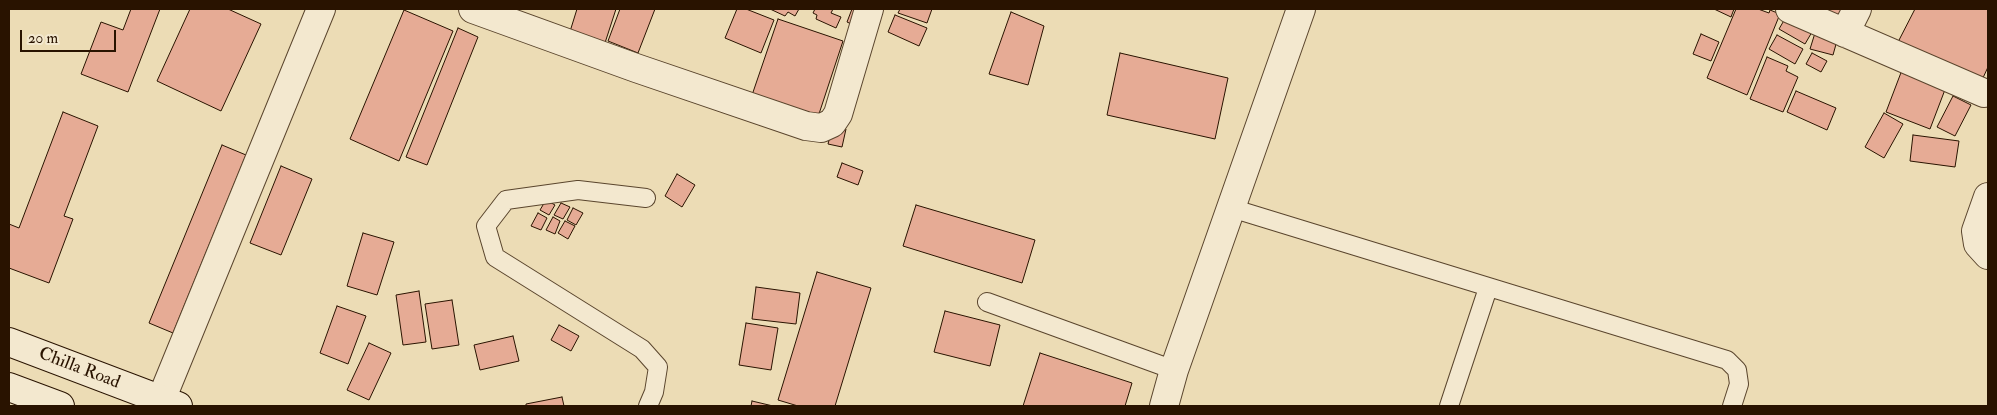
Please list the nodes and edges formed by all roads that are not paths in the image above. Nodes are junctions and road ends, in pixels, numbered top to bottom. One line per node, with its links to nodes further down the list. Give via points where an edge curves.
1 (321, 9): 19 (street)
2 (473, 9): 7 (street)
3 (869, 9): 7 (street, via 838,114 832,123 821,128 806,126)
4 (1301, 9): 12 (street)
5 (1790, 9): 8 (street)
6 (1857, 9): 8 (street)
7 (521, 17)
8 (1845, 33): 9 (street)
9 (1984, 93)
10 (1988, 197): 13 (street, via 1976,231 1978,244)
11 (646, 198): 21 (lane, via 578,190 506,200 486,226 495,257 642,349 658,367)
12 (1231, 208): 14 (lane); 17 (street)
13 (1988, 254)
14 (1488, 288): 23 (lane); 24 (lane, via 1727,360 1737,370 1740,384)
15 (987, 302): 17 (lane)
16 (9, 342): 19 (street, Chilla Road)
17 (1174, 370): 22 (street)
18 (9, 387): 20 (street)
19 (169, 403)
20 (60, 406)
21 (648, 406)
22 (1164, 406)
23 (1449, 406)
24 (1732, 406)

